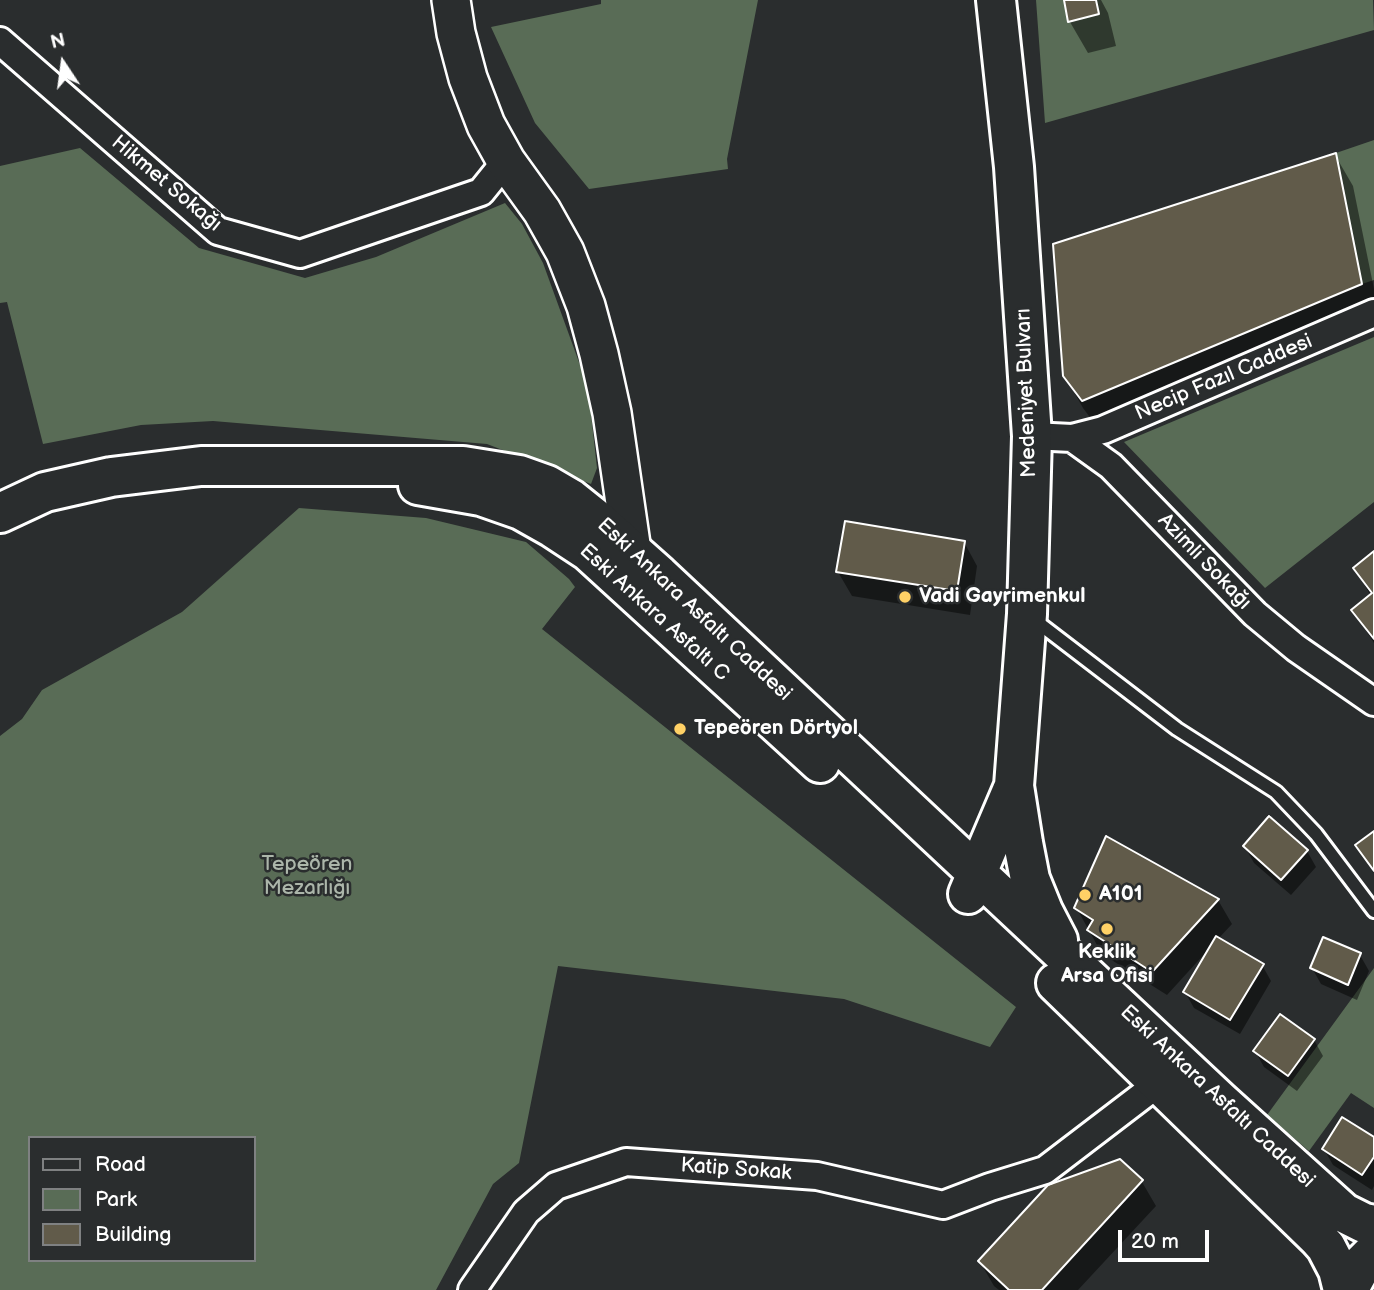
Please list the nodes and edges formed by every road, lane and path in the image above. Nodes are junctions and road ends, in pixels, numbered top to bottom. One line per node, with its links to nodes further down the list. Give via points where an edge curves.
1 (451, 0): 4 (street, via 468,78)
2 (996, 0): 6 (main road, Medeniyet Bulvarı, via 1014,167)
3 (0, 41): 4 (street, Hikmet Sokağı, via 218,232 300,254 481,192)
4 (506, 161): 10 (street, via 565,252 586,306 612,413)
5 (1374, 313): 7 (street, Necip Fazıl Caddesi, via 1102,430)
6 (1032, 436): 7 (street); 11 (main road, Medeniyet Bulvarı)
7 (1072, 438): 12 (street, Azimli Sokağı, via 1111,466 1255,614)
8 (295, 466): 9 (main road, Eski Ankara Asfaltı Caddesi, via 201,466 111,477 45,492); 10 (main road, Eski Ankara Asfaltı Caddesi, via 463,466 519,475 571,499); 14 (main road, Eski Ankara Asfaltı C, via 481,496 553,528 588,551)
9 (0, 513)
10 (632, 551): 14 (main road, Eski Ankara Asfaltı Caddesi)
11 (1027, 614): 13 (main road, Medeniyet Bulvarı); 16 (lane, via 1177,729 1276,792 1316,834)
12 (1374, 702)
13 (1014, 786): 14 (main road, via 1001,806 970,829); 15 (main road, Medeniyet Bulvarı); 17 (main road, Medeniyet Bulvarı, via 1030,879)
14 (905, 824): 15 (main road, Eski Ankara Asfaltı Caddesi)
15 (972, 885): 17 (main road, Eski Ankara Asfaltı Caddesi); 18 (main road, Eski Ankara Asfaltı Caddesi)
16 (1374, 911)
17 (1066, 957): 19 (main road, Eski Ankara Asfaltı Caddesi, via 1344,1213)
18 (1159, 1083): 21 (street, Katip Sokak, via 1045,1170 943,1205 817,1175 626,1162 556,1186 526,1213); 22 (main road, Eski Ankara Asfaltı Caddesi, via 1318,1238 1338,1270)
19 (1374, 1225)
20 (1374, 1252): 23 (main road, via 1363,1263)
21 (472, 1290)
22 (1343, 1290)
23 (1351, 1290)

